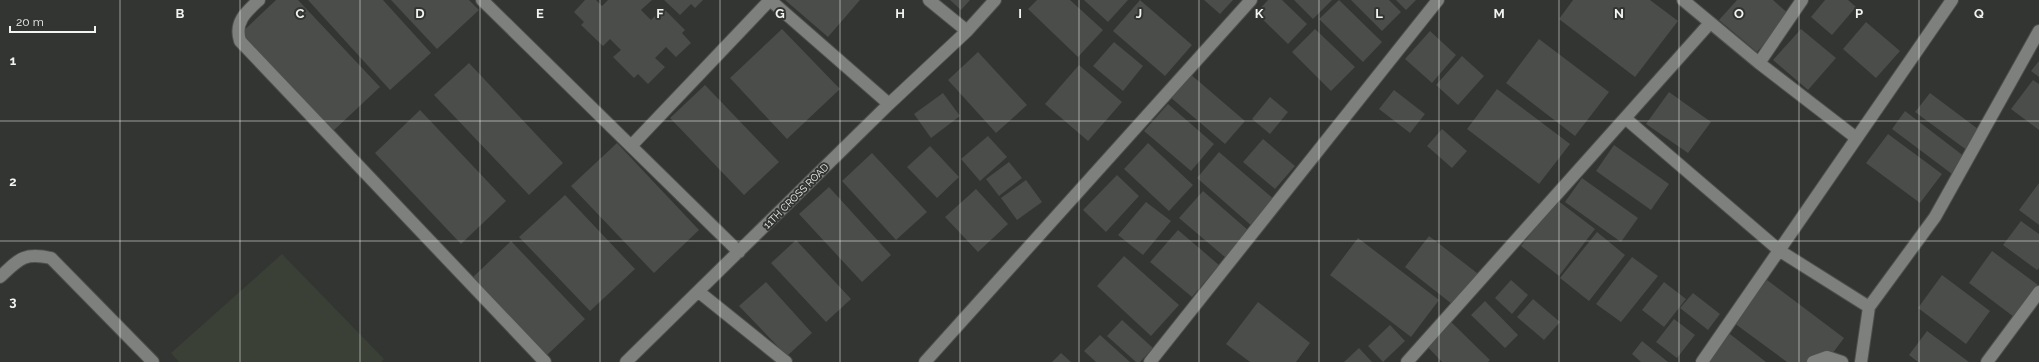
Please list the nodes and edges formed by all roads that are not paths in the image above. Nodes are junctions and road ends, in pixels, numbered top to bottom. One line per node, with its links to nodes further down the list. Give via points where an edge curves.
1 (259, 0): 26 (street, via 242,17 238,27 240,41)
2 (482, 0): 18 (street)
3 (770, 0): 15 (street); 18 (street)
4 (929, 0): 12 (street)
5 (995, 0): 12 (street)
6 (1251, 0): 29 (street)
7 (1438, 0): 30 (street)
8 (1683, 0): 11 (street)
9 (1802, 0): 14 (street)
10 (1952, 0): 17 (street)
11 (1710, 23): 14 (street); 16 (street)
12 (967, 31): 15 (street, 11TH CROSS ROAD)
13 (2039, 31): 24 (street, via 1935,217)
14 (1759, 63): 17 (street)
15 (889, 104): 20 (street, 11TH CROSS ROAD)
16 (1625, 118): 19 (street); 31 (street)
17 (1855, 137): 19 (street)
18 (631, 146): 20 (street)
19 (1780, 251): 24 (street); 32 (street)
20 (739, 252): 22 (street, 11TH CROSS ROAD)
21 (0, 277): 25 (street, via 16,261 26,256 51,258)
22 (699, 292): 27 (street, 11TH CROSS ROAD); 28 (street)
23 (2039, 292): 36 (street)
24 (1869, 307): 35 (street)
25 (153, 362)
26 (545, 362)
27 (626, 362)
28 (786, 362)
29 (925, 362)
30 (1150, 362)
31 (1407, 362)
32 (1702, 362)
33 (1813, 362): 34 (street, via 1827,357)
34 (1842, 362)
35 (1861, 362)
36 (1986, 362)

